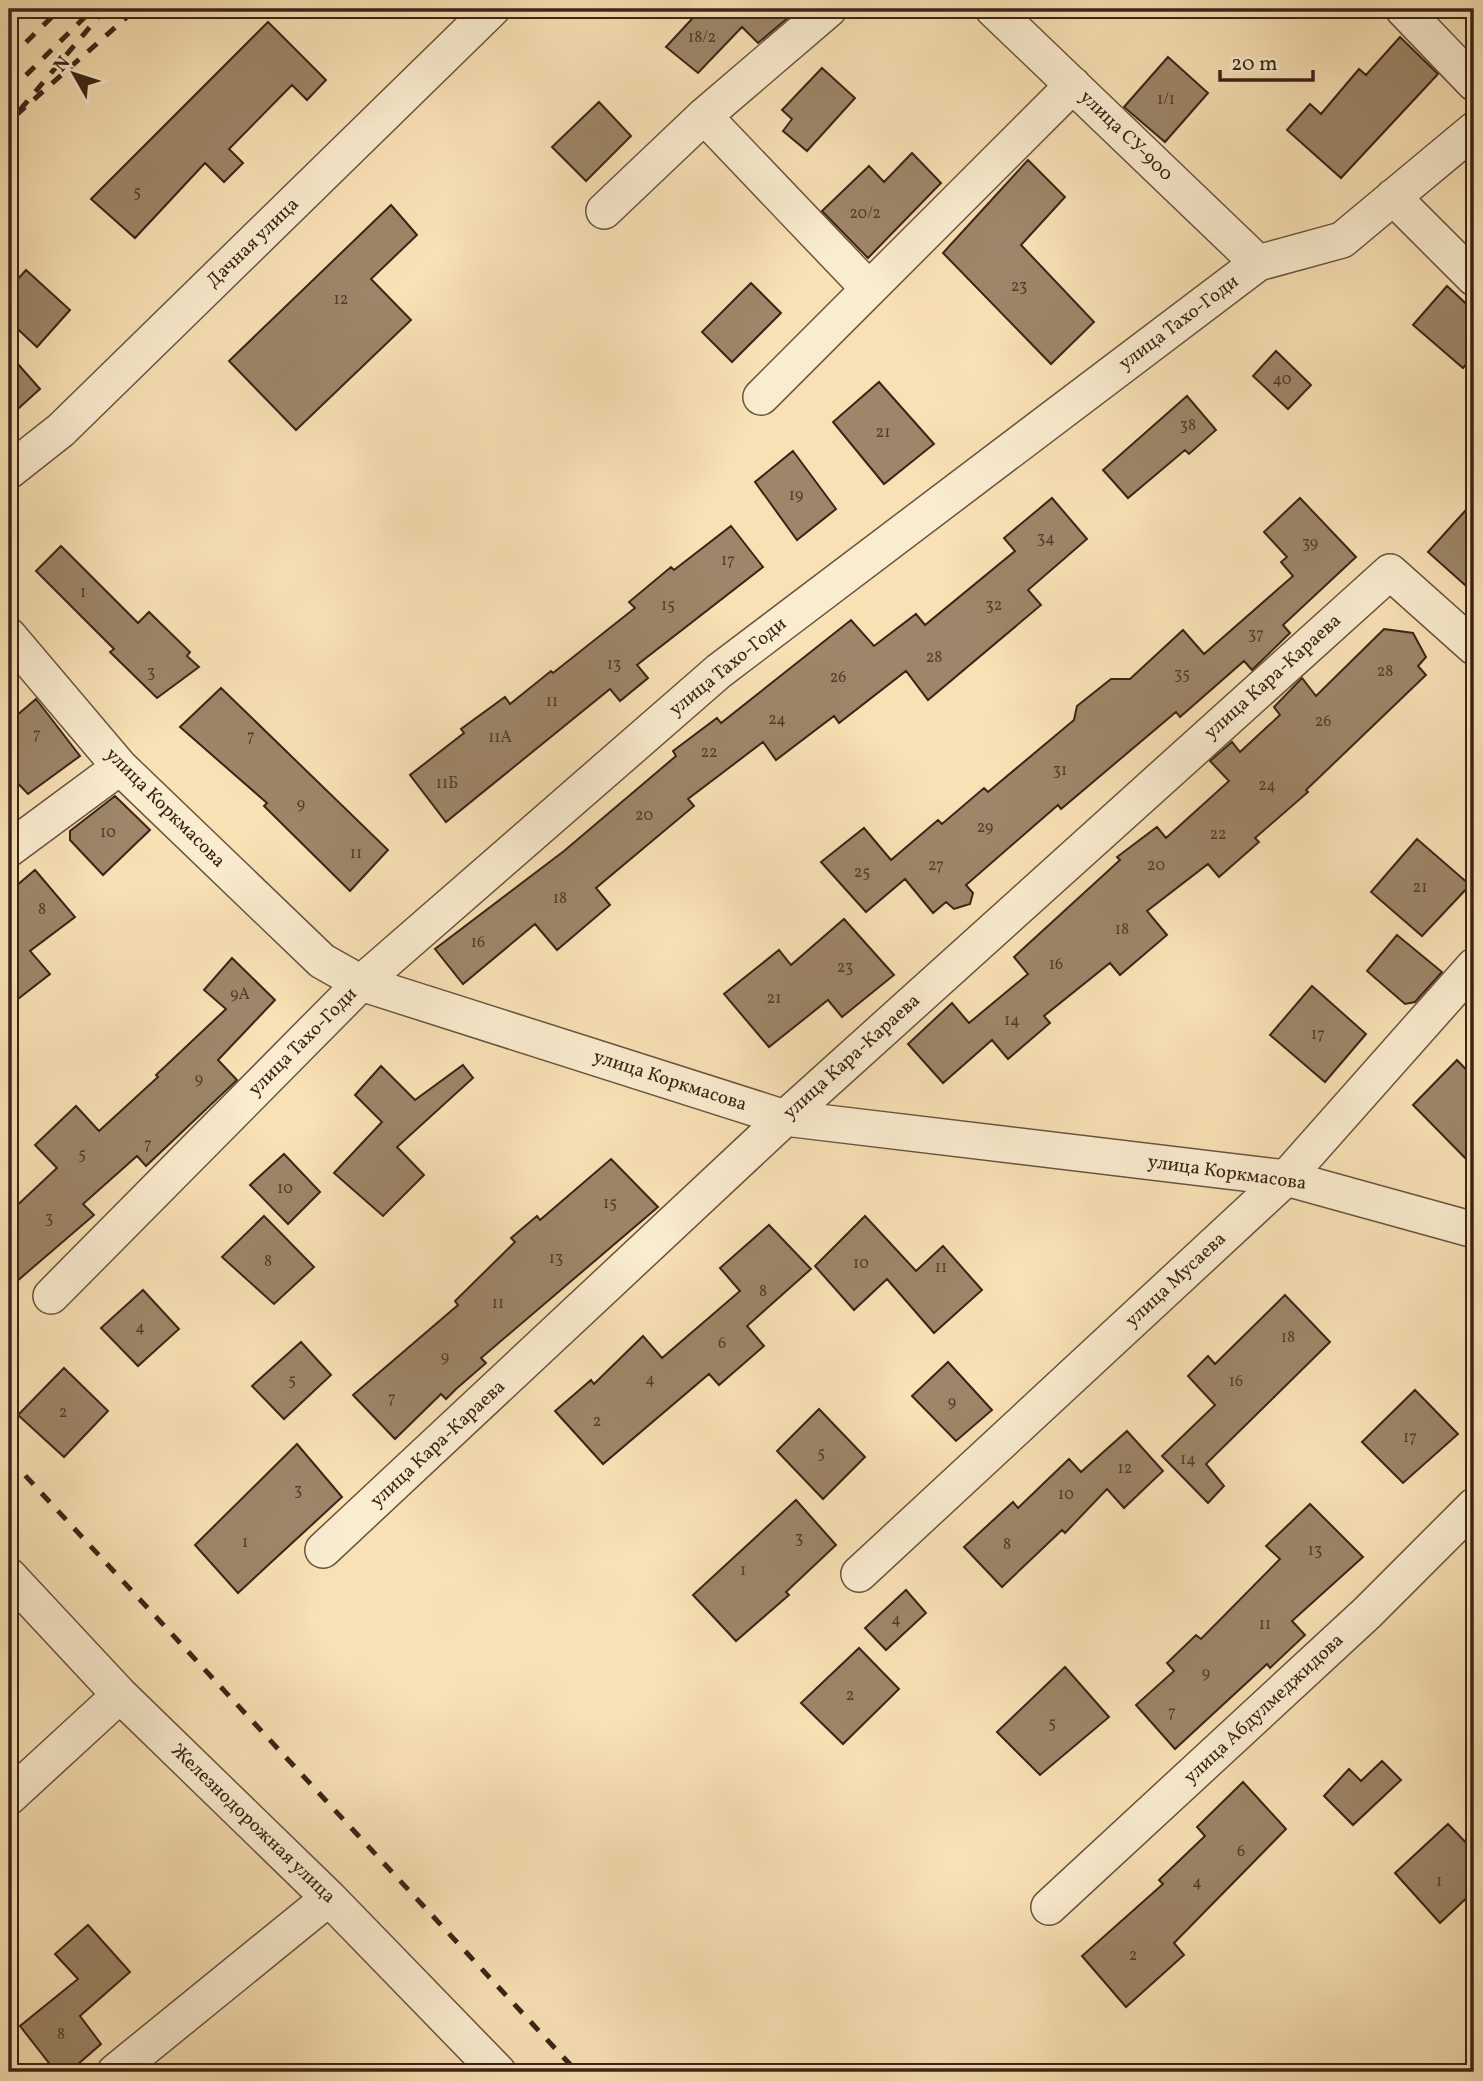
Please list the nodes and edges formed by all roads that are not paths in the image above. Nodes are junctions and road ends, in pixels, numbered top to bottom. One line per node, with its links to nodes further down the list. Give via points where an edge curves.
1 (492, 9): 15 (street, Дачная улица, via 61,430)
2 (828, 9): 7 (street)
3 (993, 9): 6 (street, улица СУ-900)
4 (1403, 9): 5 (street)
5 (1474, 83)
6 (1073, 85): 11 (street, улица СУ-900); 13 (street)
7 (704, 116): 10 (street); 13 (street)
8 (1474, 130): 9 (street, улица Тахо-Годи)
9 (1393, 197): 11 (street, улица Тахо-Годи, via 1342,240); 12 (street)
10 (604, 211)
11 (1258, 262): 21 (street, улица Тахо-Годи, via 719,671)
12 (1474, 278)
13 (869, 289): 14 (street)
14 (761, 397)
15 (9, 471)
16 (9, 636): 18 (street, улица Коркмасова)
17 (1474, 647): 22 (street, улица Кара-Караева, via 1390,572)
18 (120, 767): 19 (street); 21 (street, улица Коркмасова, via 322,961)
19 (9, 849)
20 (1474, 966): 23 (street, улица Мусаева)
21 (361, 983): 22 (street, улица Коркмасова); 25 (street, улица Тахо-Годи)
22 (785, 1118): 23 (street, улица Коркмасова); 27 (street, улица Кара-Караева)
23 (1286, 1178): 24 (street, улица Коркмасова); 28 (street, улица Мусаева)
24 (1474, 1230)
25 (51, 1296)
26 (1474, 1506): 33 (street, улица Абдулмеджидова, via 1367,1613)
27 (323, 1550)
28 (859, 1574)
29 (9, 1576): 30 (street, Железнодорожная улица)
30 (120, 1695): 31 (street); 32 (street, Железнодорожная улица)
31 (9, 1797)
32 (329, 1898): 34 (street); 35 (street, Железнодорожная улица)
33 (1049, 1907)
34 (115, 2072)
35 (498, 2072)

